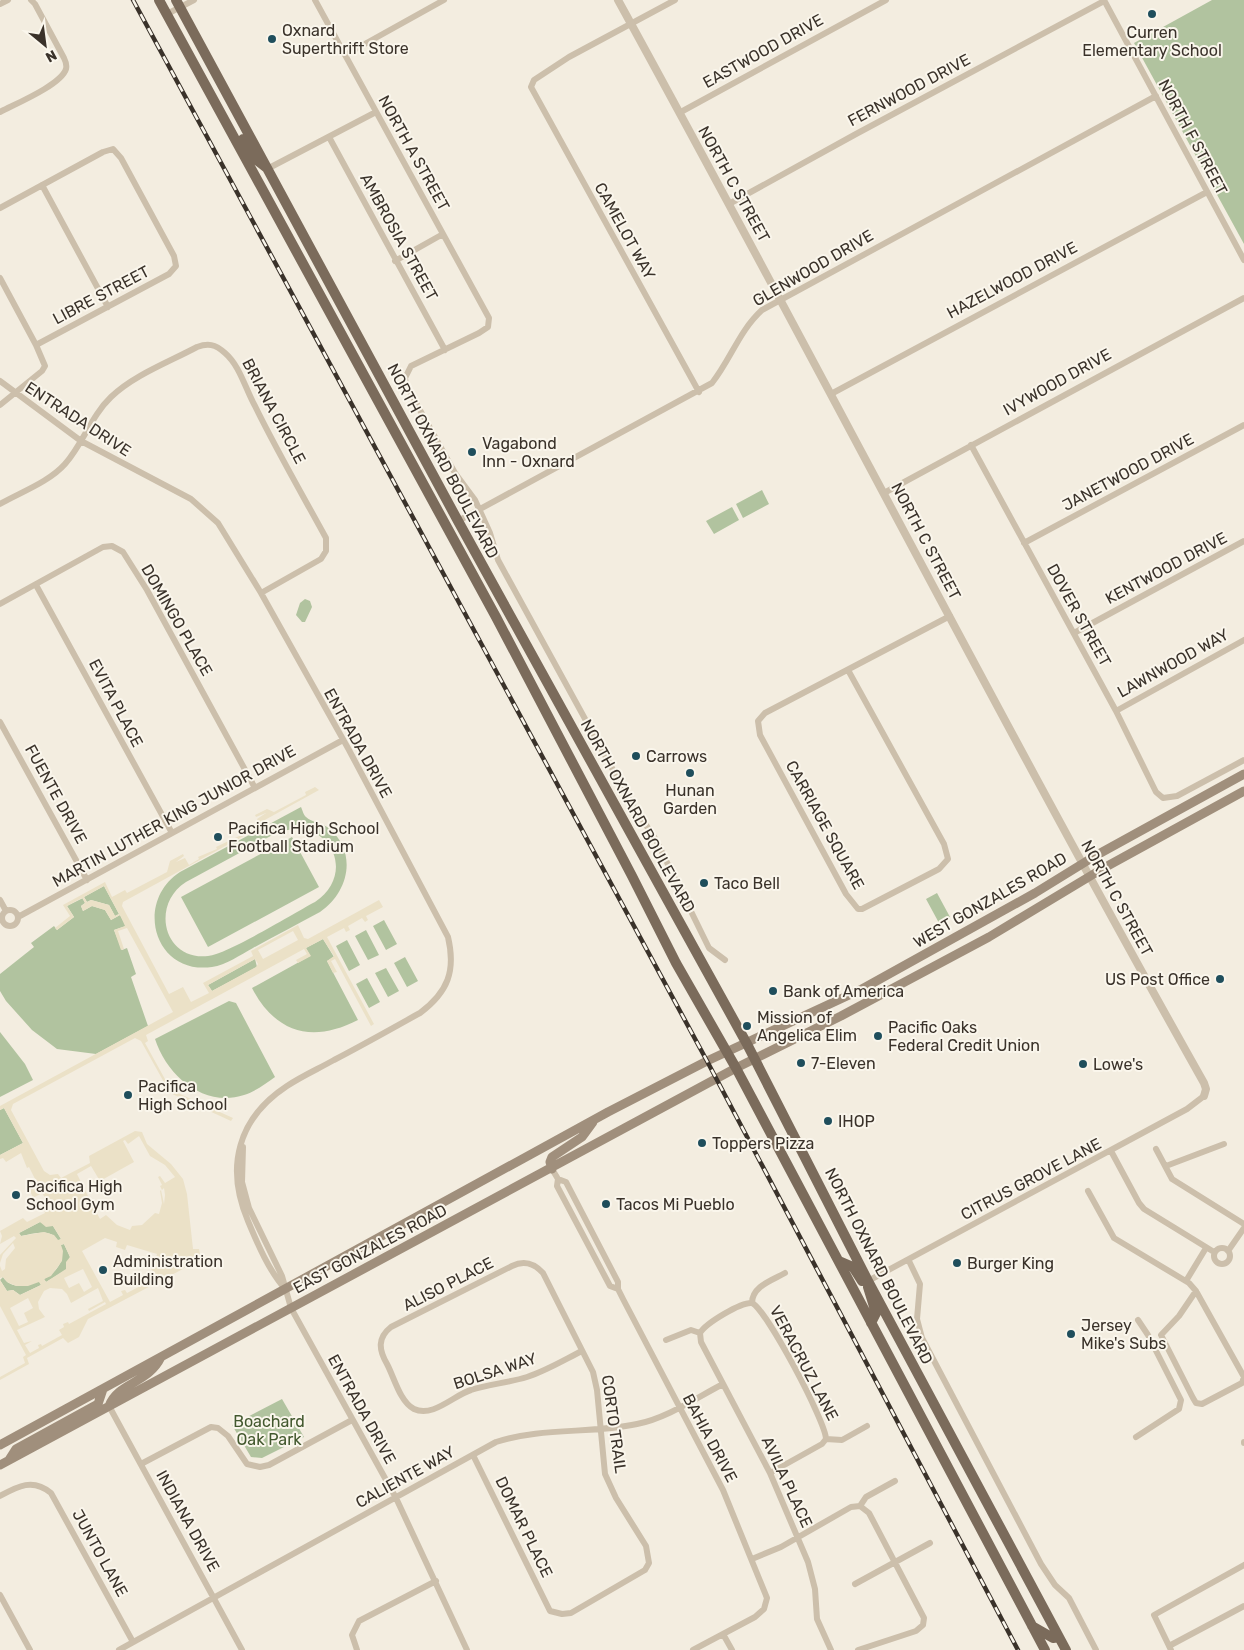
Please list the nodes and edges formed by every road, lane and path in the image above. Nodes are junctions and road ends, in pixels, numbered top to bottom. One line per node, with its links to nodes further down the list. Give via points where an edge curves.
1 (8, 0): 11 (street)
2 (31, 0): 18 (street, via 64,58 66,72 50,85)
3 (159, 0): 13 (main road, NORTH OXNARD BOULEVARD)
4 (194, 0): 12 (street)
5 (315, 0): 15 (street, NORTH A STREET)
6 (444, 0): 15 (street)
7 (618, 0): 14 (street, NORTH C STREET)
8 (675, 0): 14 (street)
9 (886, 0): 20 (street, EASTWOOD DRIVE)
10 (1104, 1): 17 (street, NORTH F STREET); 25 (street, FERNWOOD DRIVE)
11 (0, 4)
12 (178, 4): 13 (street); 22 (main road, NORTH OXNARD BOULEVARD)
13 (167, 14): 16 (main road, NORTH OXNARD BOULEVARD)
14 (631, 24): 20 (street, NORTH C STREET); 38 (street, CAMELOT WAY, via 569,57 532,83 532,90)
15 (345, 55): 19 (street, NORTH A STREET)
16 (196, 66): 22 (main road, via 212,82 254,158); 34 (main road, NORTH OXNARD BOULEVARD)
17 (1156, 96): 24 (street, NORTH F STREET); 32 (street, GLENWOOD DRIVE)
18 (0, 112)
19 (376, 112): 21 (street); 27 (street, NORTH A STREET)
20 (679, 112): 25 (street, NORTH C STREET)
21 (329, 137): 22 (street); 29 (street, AMBROSIA STREET)
22 (269, 168): 34 (main road, via 268,185 325,289); 49 (main road, NORTH OXNARD BOULEVARD)
23 (42, 185): 26 (street); 33 (street); 33 (street, LIBRE STREET, via 103,152 113,150 130,174 174,256 176,266 169,274)
24 (1207, 192): 28 (street, NORTH F STREET); 40 (street, HAZELWOOD DRIVE)
25 (728, 204): 32 (street, NORTH C STREET)
26 (0, 208)
27 (443, 234): 29 (street); 36 (street, NORTH A STREET, via 489,318 484,330)
28 (1244, 260)
29 (395, 261): 36 (street, AMBROSIA STREET)
30 (0, 278): 35 (street)
31 (1244, 298): 44 (street, IVYWOOD DRIVE)
32 (781, 299): 38 (street, GLENWOOD DRIVE, via 748,322 722,371); 40 (street, NORTH C STREET)
33 (108, 306): 35 (street, LIBRE STREET)
34 (336, 322): 47 (main road, NORTH OXNARD BOULEVARD)
35 (36, 345): 39 (street, via 45,366)
36 (445, 350): 48 (street, via 418,360 406,371 406,385 446,459 471,493)
37 (0, 381): 39 (street, ENTRADA DRIVE)
38 (699, 392): 48 (street, GLENWOOD DRIVE)
39 (14, 394): 41 (street); 43 (street, ENTRADA DRIVE)
40 (831, 394): 45 (street, NORTH C STREET)
41 (0, 405)
42 (1244, 426): 51 (street, JANETWOOD DRIVE)
43 (81, 441): 46 (street, BRIANA CIRCLE, via 64,465 52,475); 54 (street, ENTRADA DRIVE, via 183,494 202,508 226,535); 54 (street, BRIANA CIRCLE, via 105,404 125,386 197,347 216,346 226,354 239,371 326,538 326,551 321,560)
44 (971, 445): 45 (street, IVYWOOD DRIVE); 51 (street, DOVER STREET)
45 (884, 493): 56 (street, NORTH C STREET)
46 (0, 504)
47 (434, 506): 49 (main road, via 445,509); 52 (main road, NORTH OXNARD BOULEVARD)
48 (478, 509): 49 (street, GLENWOOD DRIVE); 79 (street, via 490,532 498,560 630,801 656,840 709,948)
49 (458, 521): 52 (main road, via 460,537 472,558); 69 (main road, NORTH OXNARD BOULEVARD)
50 (1244, 541): 57 (street, KENTWOOD DRIVE)
51 (1024, 543): 57 (street, DOVER STREET)
52 (469, 570): 68 (main road, NORTH OXNARD BOULEVARD)
53 (36, 585): 55 (street, DOMINGO PLACE); 65 (street, DOMINGO PLACE, via 103,547 112,546 123,552); 67 (street, EVITA PLACE)
54 (261, 593): 62 (street, ENTRADA DRIVE)
55 (0, 604)
56 (950, 616): 59 (street, CARRIAGE SQUARE); 70 (street, NORTH C STREET)
57 (1074, 634): 60 (street, DOVER STREET)
58 (1244, 640): 60 (street, LAWNWOOD WAY)
59 (848, 670): 59 (street, CARRIAGE SQUARE, via 765,713 758,721 758,728 846,894 858,909 862,909 939,869 948,859 944,844)
60 (1116, 711): 63 (street, DOVER STREET, via 1151,784 1163,798 1177,796)
61 (0, 722): 72 (street, FUENTE DRIVE)
62 (343, 740): 65 (street, MARTIN LUTHER KING JUNIOR DRIVE); 107 (street, ENTRADA DRIVE, via 442,924 451,950 449,976 444,991 420,1013 273,1096 261,1107 242,1136 236,1168 244,1212 277,1280)
63 (1244, 760)
64 (1244, 774): 70 (main road, WEST GONZALES ROAD)
65 (255, 788): 67 (street, MARTIN LUTHER KING JUNIOR DRIVE)
66 (1244, 791): 71 (main road, WEST GONZALES ROAD)
67 (172, 833): 72 (street, MARTIN LUTHER KING JUNIOR DRIVE)
68 (621, 854): 69 (main road); 81 (main road, NORTH OXNARD BOULEVARD, via 676,962)
69 (643, 857): 80 (main road, NORTH OXNARD BOULEVARD)
70 (1083, 864): 71 (street, NORTH C STREET); 77 (main road, WEST GONZALES ROAD)
71 (1089, 876): 78 (main road, WEST GONZALES ROAD); 84 (street, NORTH C STREET, via 1204,1083)
72 (87, 880): 75 (street, MARTIN LUTHER KING JUNIOR DRIVE)
73 (0, 900): 74 (street)
74 (6, 911): 75 (street, via 14,911); 76 (street)
75 (18, 917): 76 (street, via 15,924)
76 (3, 925)
77 (940, 946): 78 (main road); 80 (main road, WEST GONZALES ROAD, via 862,989)
78 (947, 959): 82 (main road, WEST GONZALES ROAD)
79 (725, 960)
80 (747, 1044): 81 (main road, EAST GONZALES ROAD); 82 (main road, NORTH OXNARD BOULEVARD)
81 (728, 1052): 83 (main road, NORTH OXNARD BOULEVARD); 85 (main road, EAST GONZALES ROAD)
82 (755, 1059): 83 (main road, EAST GONZALES ROAD); 104 (main road, NORTH OXNARD BOULEVARD)
83 (736, 1068): 90 (main road, EAST GONZALES ROAD); 100 (main road, NORTH OXNARD BOULEVARD)
84 (1204, 1096): 88 (street, CITRUS GROVE LANE, via 1187,1109)
85 (594, 1120): 90 (main road, via 582,1137 552,1157); 107 (main road, EAST GONZALES ROAD)
86 (1224, 1144): 89 (street)
87 (1156, 1149): 89 (street)
88 (1111, 1151): 96 (street, via 1144,1209); 101 (street, CITRUS GROVE LANE)
89 (1166, 1166): 94 (street, via 1172,1179)
90 (552, 1169): 91 (street, BAHIA DRIVE); 110 (main road, EAST GONZALES ROAD)
91 (558, 1179): 93 (street, BAHIA DRIVE, via 556,1186); 98 (street, BAHIA DRIVE, via 566,1182)
92 (1088, 1191): 105 (street, via 1114,1238)
93 (572, 1213): 98 (street, via 576,1214 597,1250); 106 (street, BAHIA DRIVE, via 610,1286)
94 (1244, 1224)
95 (1244, 1228): 97 (street)
96 (1206, 1248): 99 (street); 105 (street)
97 (1228, 1251): 99 (street, via 1221,1247); 99 (street, via 1230,1259 1224,1264 1214,1260)
98 (602, 1252): 106 (street, BAHIA DRIVE, via 618,1282)
99 (1214, 1252)
100 (839, 1261): 104 (main road, via 853,1267 862,1280); 112 (main road, NORTH OXNARD BOULEVARD)
101 (909, 1261): 104 (street, CITRUS GROVE LANE); 165 (street, via 920,1284 917,1319 922,1338 1041,1564 1055,1585 1069,1598)
102 (529, 1263): 115 (street, CORTO TRAIL, via 543,1273); 121 (street, ALISO PLACE, via 518,1263 382,1335 380,1346 384,1359 406,1402)
103 (786, 1273): 109 (street, via 758,1288)
104 (868, 1281): 112 (main road, via 868,1293 876,1313); 151 (main road, NORTH OXNARD BOULEVARD)
105 (1186, 1281): 108 (street)
106 (618, 1289): 120 (street, BAHIA DRIVE)
107 (286, 1290): 110 (street, ENTRADA DRIVE); 116 (main road, EAST GONZALES ROAD)
108 (1196, 1291): 108 (street, via 1161,1334 1193,1398 1202,1404 1242,1383 1244,1377)
109 (752, 1303): 113 (street, via 743,1304 707,1325); 126 (street, VERACRUZ LANE, via 760,1308 772,1326 816,1410)
110 (292, 1308): 119 (main road, EAST GONZALES ROAD); 122 (street, ENTRADA DRIVE)
111 (1138, 1320): 125 (street, via 1181,1400 1179,1409)
112 (871, 1323): 149 (main road, NORTH OXNARD BOULEVARD)
113 (700, 1333): 114 (street, via 691,1330); 117 (street, AVILA PLACE, via 701,1342)
114 (666, 1340)
115 (582, 1351): 121 (street, BOLSA WAY, via 532,1375 469,1390 428,1411); 124 (street, CORTO TRAIL, via 596,1382)
116 (161, 1357): 118 (main road, EAST GONZALES ROAD); 119 (main road, via 152,1373 113,1396)
117 (723, 1384): 120 (street, CALIENTE WAY); 132 (street, AVILA PLACE)
118 (103, 1389): 127 (main road, EAST GONZALES ROAD); 129 (main road, via 98,1404 16,1449)
119 (110, 1406): 129 (main road, EAST GONZALES ROAD); 130 (street, INDIANA DRIVE)
120 (678, 1407): 124 (street, CALIENTE WAY, via 640,1424); 139 (street, BAHIA DRIVE, via 723,1490)
121 (415, 1410)
122 (352, 1420): 130 (street, via 268,1465 247,1464 228,1436 211,1427); 135 (street, ENTRADA DRIVE)
123 (867, 1426): 126 (street, via 842,1440)
124 (600, 1428): 128 (street, CALIENTE WAY, via 515,1437 496,1442); 148 (street, CORTO TRAIL, via 605,1474 646,1546 648,1567 640,1575 570,1612)
125 (1136, 1437)
126 (826, 1439): 132 (street)
127 (0, 1445)
128 (473, 1455): 135 (street, CALIENTE WAY); 148 (street, DOMAR PLACE)
129 (9, 1460): 131 (main road, EAST GONZALES ROAD)
130 (140, 1464): 145 (street, INDIANA DRIVE)
131 (0, 1465)
132 (770, 1473): 137 (street, AVILA PLACE)
133 (895, 1481): 136 (street, via 866,1497)
134 (0, 1496): 152 (street, JUNTO LANE, via 22,1485 35,1484 51,1493)
135 (396, 1498): 142 (street, ENTRADA DRIVE); 145 (street, CALIENTE WAY)
136 (860, 1506): 137 (street, via 851,1507); 140 (street, via 869,1513)
137 (797, 1538): 139 (street); 161 (street, AVILA PLACE, via 813,1579 817,1619)
138 (930, 1543): 140 (street)
139 (752, 1559): 150 (street, BAHIA DRIVE, via 765,1591 766,1604 755,1617)
140 (896, 1562): 143 (street); 162 (street, via 922,1613 923,1625 916,1631)
141 (1244, 1565): 153 (street, via 1154,1615)
142 (436, 1581): 157 (street, via 359,1621 352,1635); 158 (street, ENTRADA DRIVE)
143 (855, 1584)
144 (0, 1595): 146 (street)
145 (214, 1597): 152 (street, CALIENTE WAY); 156 (street, INDIANA DRIVE)
146 (2, 1605): 154 (street)
147 (1244, 1606): 153 (street)
148 (550, 1612)
149 (1032, 1626): 151 (main road, via 1053,1638); 163 (main road, NORTH OXNARD BOULEVARD)
150 (723, 1634): 159 (street); 160 (street)
151 (1059, 1637): 164 (main road, NORTH OXNARD BOULEVARD)
152 (133, 1642): 155 (street, CALIENTE WAY)
153 (1170, 1648)
154 (30, 1650)
155 (119, 1650)
156 (242, 1650)
157 (357, 1650)
158 (467, 1650)
159 (693, 1650)
160 (732, 1650)
161 (831, 1650)
162 (858, 1650)
163 (1045, 1650)
164 (1066, 1650)
165 (1096, 1650)

